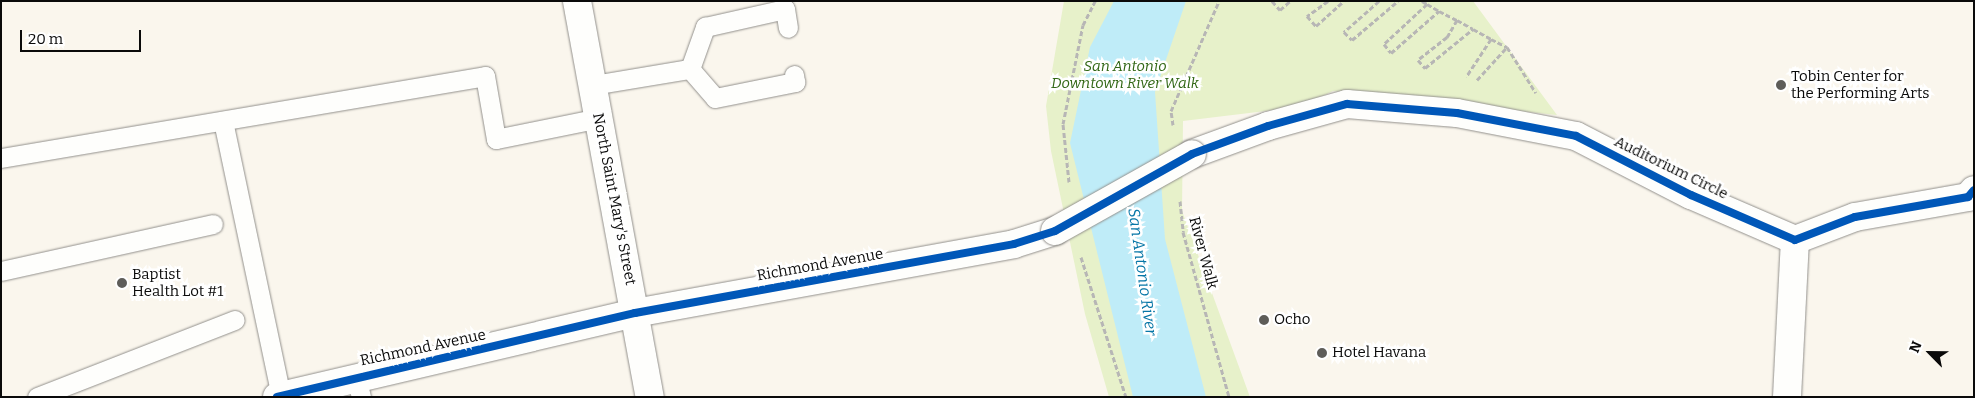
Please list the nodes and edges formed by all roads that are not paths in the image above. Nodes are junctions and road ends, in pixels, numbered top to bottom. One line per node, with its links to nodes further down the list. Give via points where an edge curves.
1 (577, 1): 5 (street, North Saint Mary's Street)
2 (788, 28): 3 (lane, via 784,9 705,27)
3 (690, 69): 4 (lane, via 716,98 795,82); 5 (lane)
4 (794, 75)
5 (593, 85): 7 (street, North Saint Mary's Street)
6 (1347, 104): 12 (street, Auditorium Circle, via 1456,113 1576,136 1691,196); 14 (street, Richmond Avenue, bridge, via 1268,126 1192,154 1055,231 1014,244)
7 (599, 118): 8 (lane, via 496,139 484,76); 14 (street, North Saint Mary's Street)
8 (224, 120): 9 (lane); 17 (lane)
9 (1, 158)
10 (1974, 190): 12 (street, via 1968,197 1855,217)
11 (213, 224): 13 (lane)
12 (1795, 240): 20 (street)
13 (1, 271)
14 (635, 312): 16 (street, Richmond Avenue); 19 (street, North Saint Mary's Street)
15 (234, 320): 18 (lane)
16 (358, 387): 17 (street, Richmond Avenue)
17 (280, 396)
18 (37, 397)
19 (650, 397)
20 (1787, 397)

